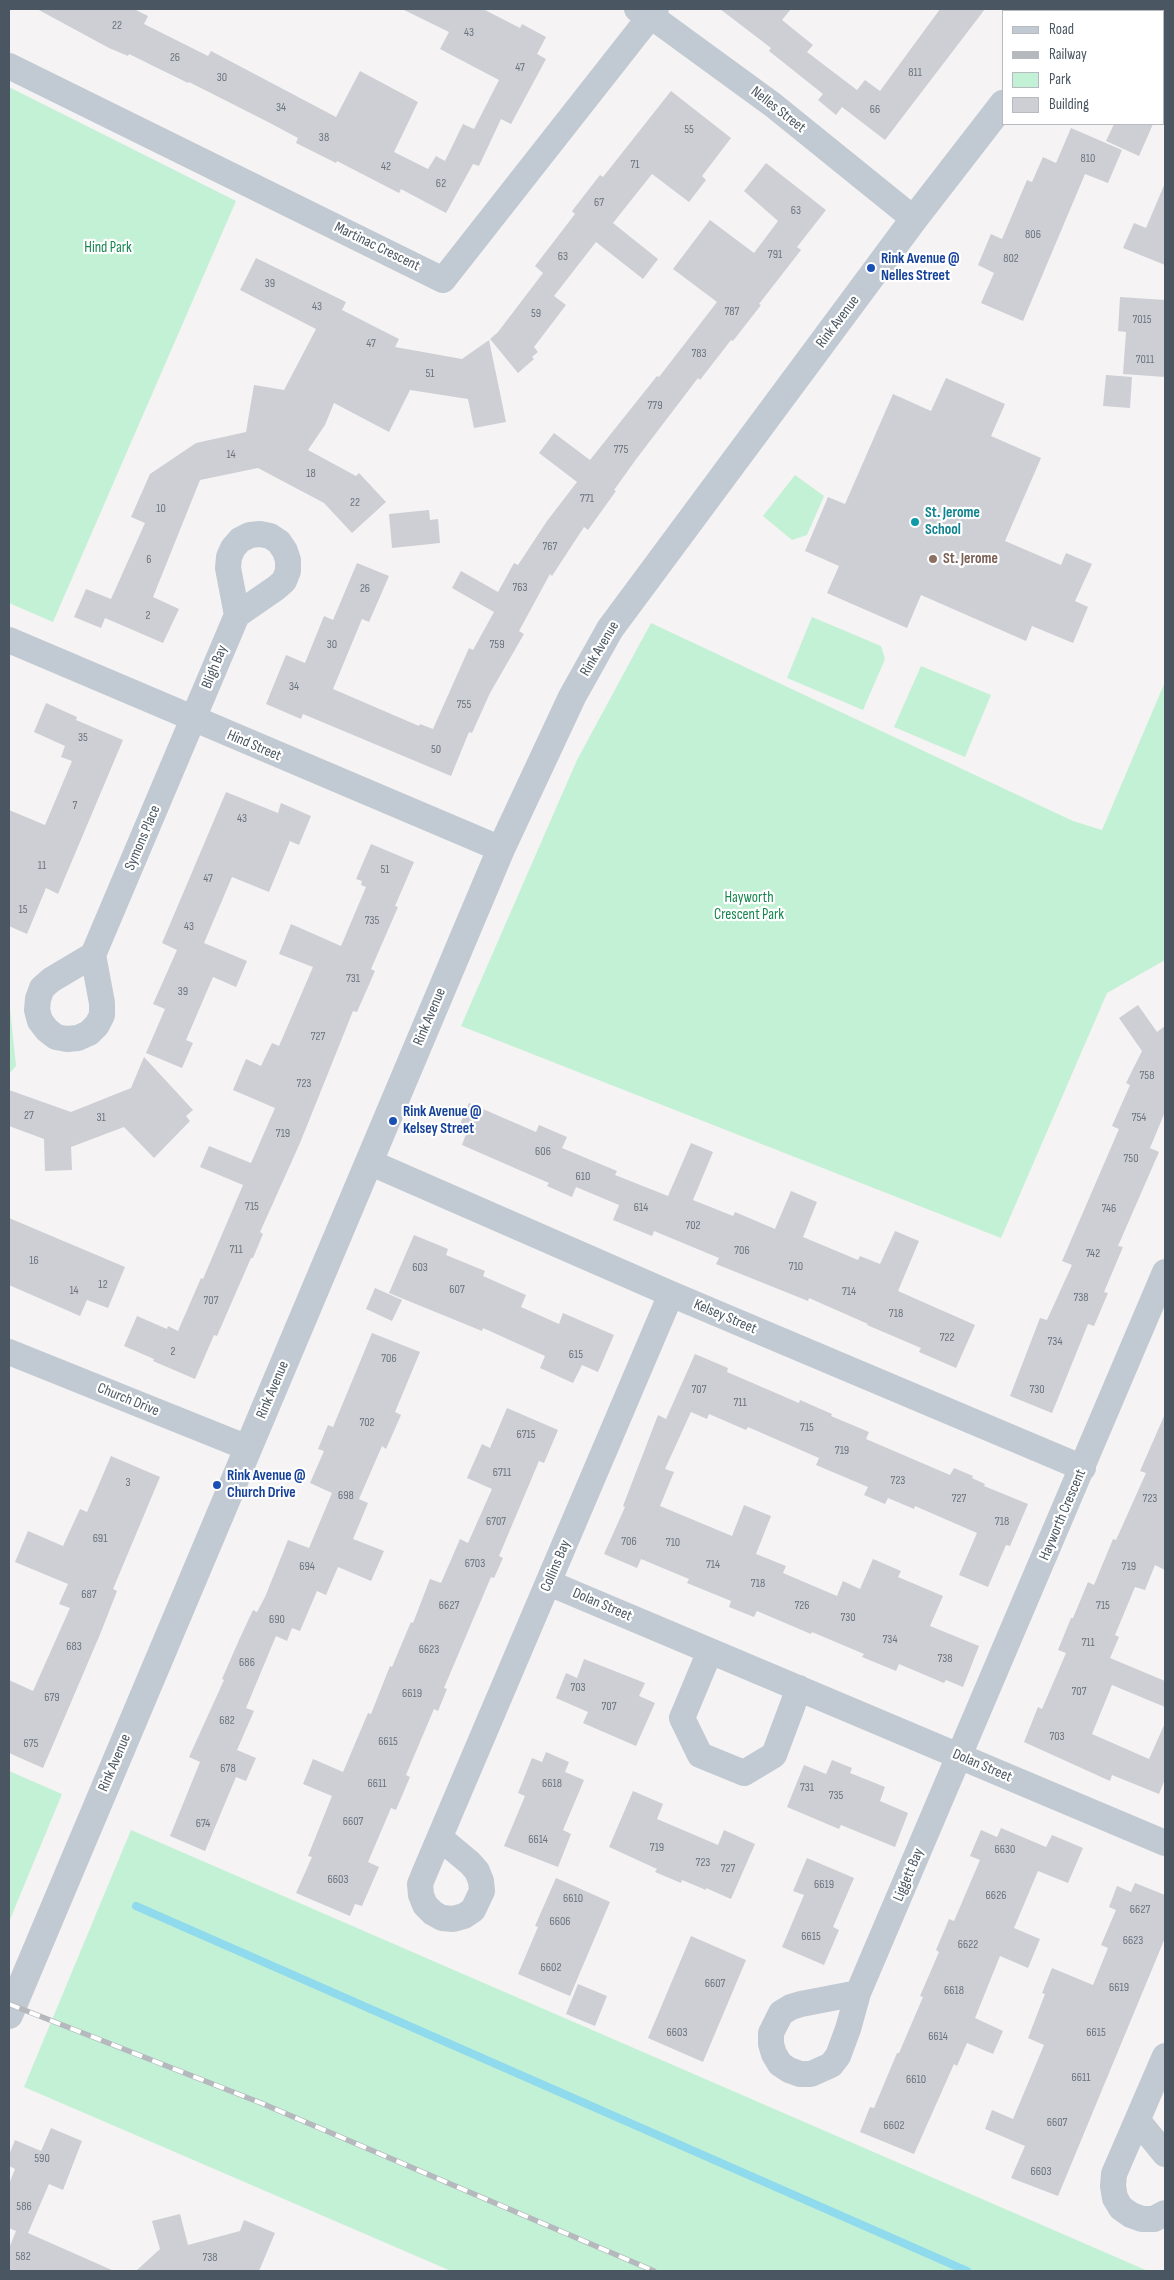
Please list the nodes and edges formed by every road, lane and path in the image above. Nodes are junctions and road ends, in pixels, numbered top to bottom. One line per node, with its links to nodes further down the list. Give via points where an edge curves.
1 (648, 11): 2 (street, Martinac Crescent, via 443,280); 4 (street, Nelles Street, via 773,105)
2 (9, 66)
3 (1002, 105): 4 (street, Rink Avenue)
4 (914, 219): 8 (street, Rink Avenue, via 610,630 572,697)
5 (237, 615): 7 (street, Bligh Bay)
6 (9, 640): 7 (street, Hind Street)
7 (194, 720): 8 (street, Hind Street); 9 (street, Symons Place)
8 (501, 850): 10 (street, Rink Avenue)
9 (93, 955)
10 (369, 1162): 12 (street, Kelsey Street); 14 (street, Rink Avenue)
11 (1165, 1272): 15 (street, Hayworth Crescent)
12 (671, 1294): 15 (street, Kelsey Street); 16 (street, Collins Bay)
13 (9, 1352): 14 (street, Church Drive)
14 (248, 1448): 23 (street, Rink Avenue)
15 (1084, 1468): 19 (street, Hayworth Crescent)
16 (549, 1583): 17 (street, Dolan Street); 20 (street, Collins Bay)
17 (710, 1651): 18 (street, Dolan Street); 18 (street, via 682,1718 700,1756 744,1773 774,1755)
18 (799, 1688): 19 (street, Dolan Street)
19 (959, 1757): 21 (street, Dolan Street); 22 (street, Liggett Bay)
20 (440, 1838)
21 (1165, 1842)
22 (858, 1993)
23 (9, 2015)
24 (1165, 2056): 25 (street)
25 (1138, 2121): 26 (street); 27 (street, via 1114,2174 1115,2198 1121,2208 1142,2219)
26 (1165, 2154)
27 (1165, 2214)

